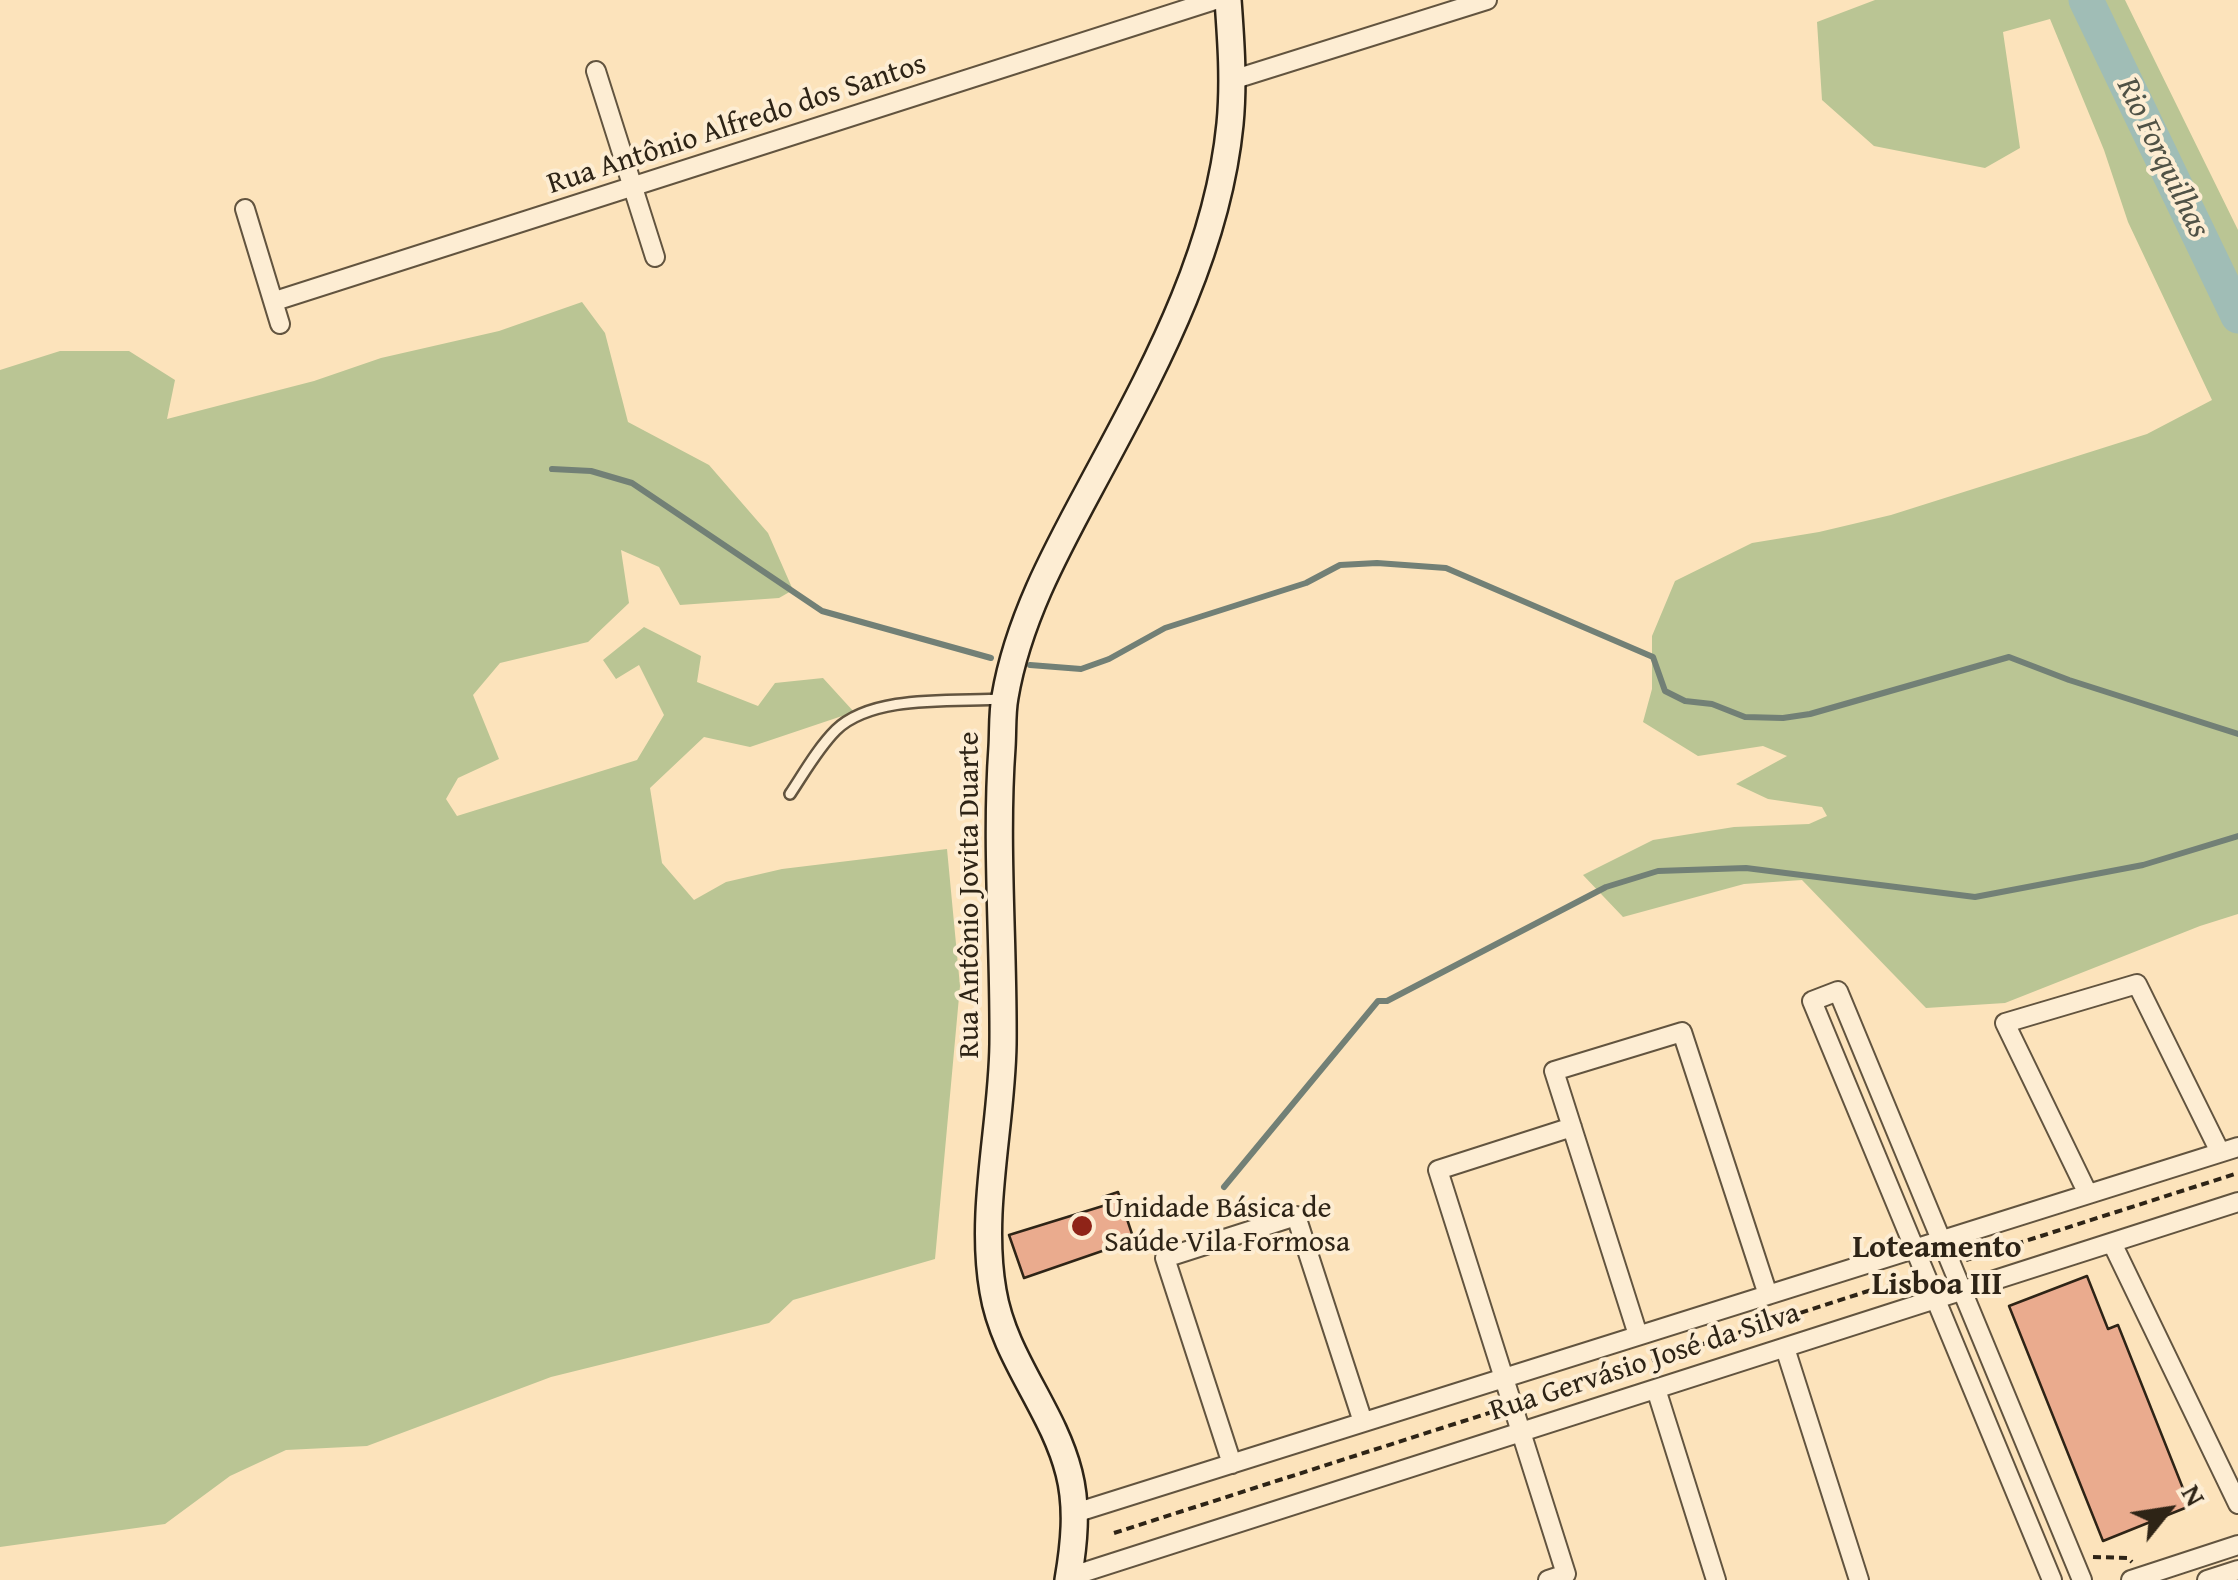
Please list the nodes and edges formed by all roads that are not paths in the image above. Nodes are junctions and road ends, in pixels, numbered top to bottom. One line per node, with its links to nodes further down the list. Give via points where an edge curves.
1 (1215, 0): 6 (street, Rua Antônio Alfredo dos Santos)
2 (1228, 0): 5 (main road, Rua Antônio Jovita Duarte)
3 (1487, 0): 5 (street)
4 (596, 71): 6 (street)
5 (1232, 80): 11 (main road, Rua Antônio Jovita Duarte, via 1224,165 1185,298 1047,572)
6 (632, 188): 8 (street); 9 (street, Rua Antônio Alfredo dos Santos)
7 (246, 209): 9 (street)
8 (655, 258)
9 (274, 301): 10 (street)
10 (280, 324)
11 (1004, 699): 12 (lane, via 887,706 862,714 838,728); 31 (main road, Rua Antônio Jovita Duarte, via 1003,1045 990,1220 992,1288 1009,1344 1064,1458)
12 (790, 794)
13 (1572, 1126): 21 (street, via 1554,1072 1682,1032); 23 (street); 25 (street, via 1438,1170)
14 (2229, 1150): 15 (street, Rua Gervásio José da Silva); 15 (street, via 2137,984 2005,1023)
15 (2088, 1194): 17 (street, Rua Gervásio José da Silva)
16 (2238, 1202): 18 (street, Rua Gervásio José da Silva)
17 (1941, 1240): 19 (street, Rua Gervásio José da Silva); 19 (street, via 1838,991 1812,1001); 20 (street)
18 (2112, 1243): 20 (street, Rua Gervásio José da Silva); 30 (street)
19 (1915, 1248): 21 (street, Rua Gervásio José da Silva); 22 (street)
20 (1962, 1291): 22 (street, Rua Gervásio José da Silva); 40 (street)
21 (1768, 1295): 23 (street, Rua Gervásio José da Silva)
22 (1936, 1299): 24 (street, Rua Gervásio José da Silva); 39 (street)
23 (1638, 1336): 25 (street, Rua Gervásio José da Silva)
24 (1784, 1348): 26 (street, Rua Gervásio José da Silva); 38 (street)
25 (1504, 1378): 27 (street, Rua Gervásio José da Silva); 28 (street)
26 (1656, 1389): 28 (street, Rua Gervásio José da Silva); 37 (street)
27 (1363, 1422): 29 (street, Rua Gervásio José da Silva); 29 (street, via 1296,1216 1165,1258)
28 (1521, 1432): 34 (street, Rua Gervásio José da Silva); 36 (street, via 1566,1574)
29 (1232, 1464): 31 (street, Rua Gervásio José da Silva)
30 (2238, 1504)
31 (1075, 1513): 34 (main road, Rua Antônio Jovita Duarte)
32 (2238, 1545): 35 (street)
33 (2238, 1570): 41 (street)
34 (1069, 1578)
35 (2136, 1578)
36 (1548, 1580)
37 (1716, 1580)
38 (1859, 1580)
39 (2052, 1580)
40 (2082, 1580)
41 (2207, 1580)

